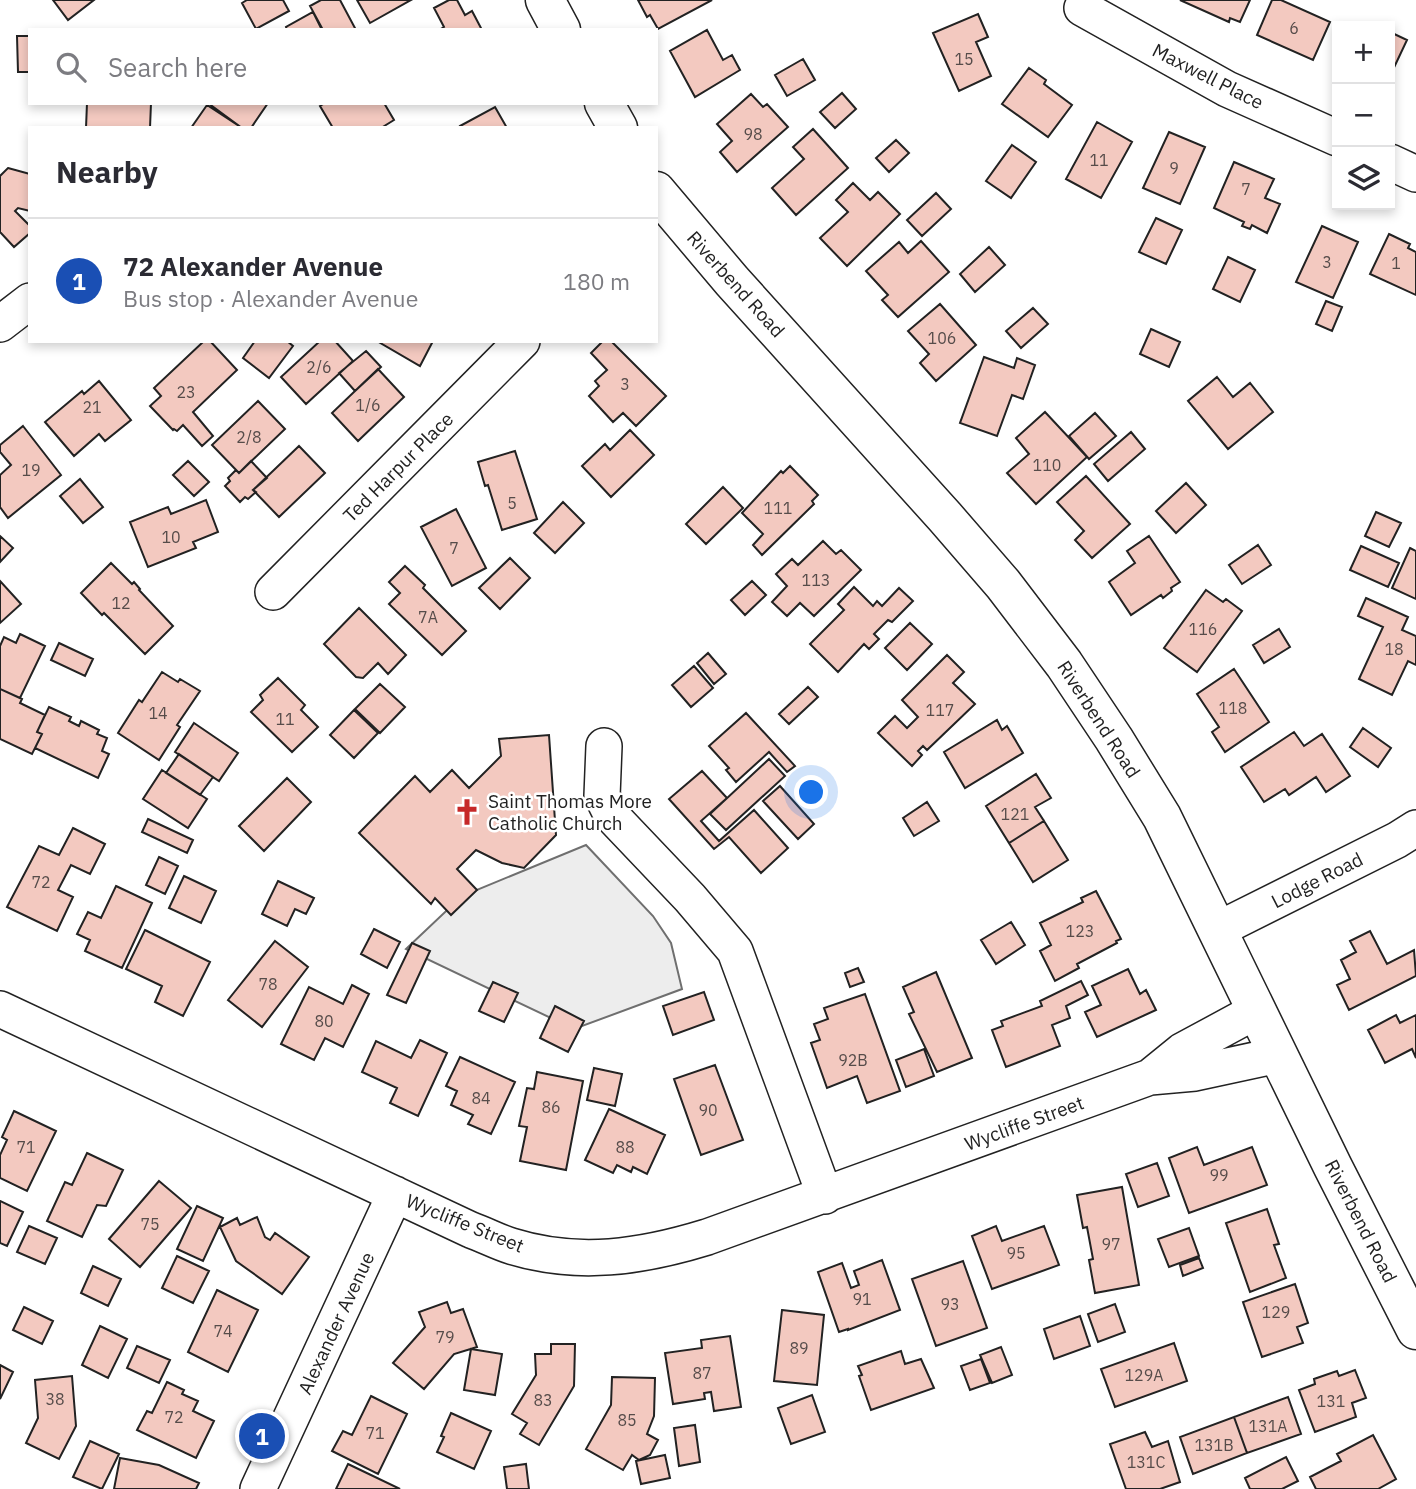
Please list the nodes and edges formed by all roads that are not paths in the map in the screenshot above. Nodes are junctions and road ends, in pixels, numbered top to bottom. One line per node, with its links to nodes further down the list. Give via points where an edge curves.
1 (545, 0): 3 (main road)
2 (1082, 8): 6 (street, Maxwell Place, via 1227,89)
3 (560, 28)
4 (605, 105): 5 (main road)
5 (617, 126)
6 (1332, 136)
7 (1395, 164): 8 (street)
8 (1416, 174)
9 (658, 199): 16 (main road, Riverbend Road, via 945,516 1049,644 1162,817)
10 (28, 303): 11 (street)
11 (0, 324)
12 (520, 343): 13 (street, Ted Harpur Place)
13 (272, 592)
14 (604, 746): 22 (street, via 602,796 612,816 735,951)
15 (1416, 828): 16 (street, Lodge Road)
16 (1217, 930): 18 (main road, Riverbend Road)
17 (0, 1009): 21 (street, Wycliffe Street)
18 (1256, 1011): 19 (main road, Riverbend Road); 20 (street, Wycliffe Street, via 1182,1051)
19 (1278, 1055): 20 (street, Wycliffe Street, via 1195,1073); 23 (main road, Riverbend Road)
20 (1150, 1077): 22 (street, Wycliffe Street)
21 (395, 1194): 22 (street, Wycliffe Street, via 512,1246 562,1257 595,1258 659,1252); 24 (street, Alexander Avenue)
22 (825, 1196)
23 (1416, 1330)
24 (258, 1489)

